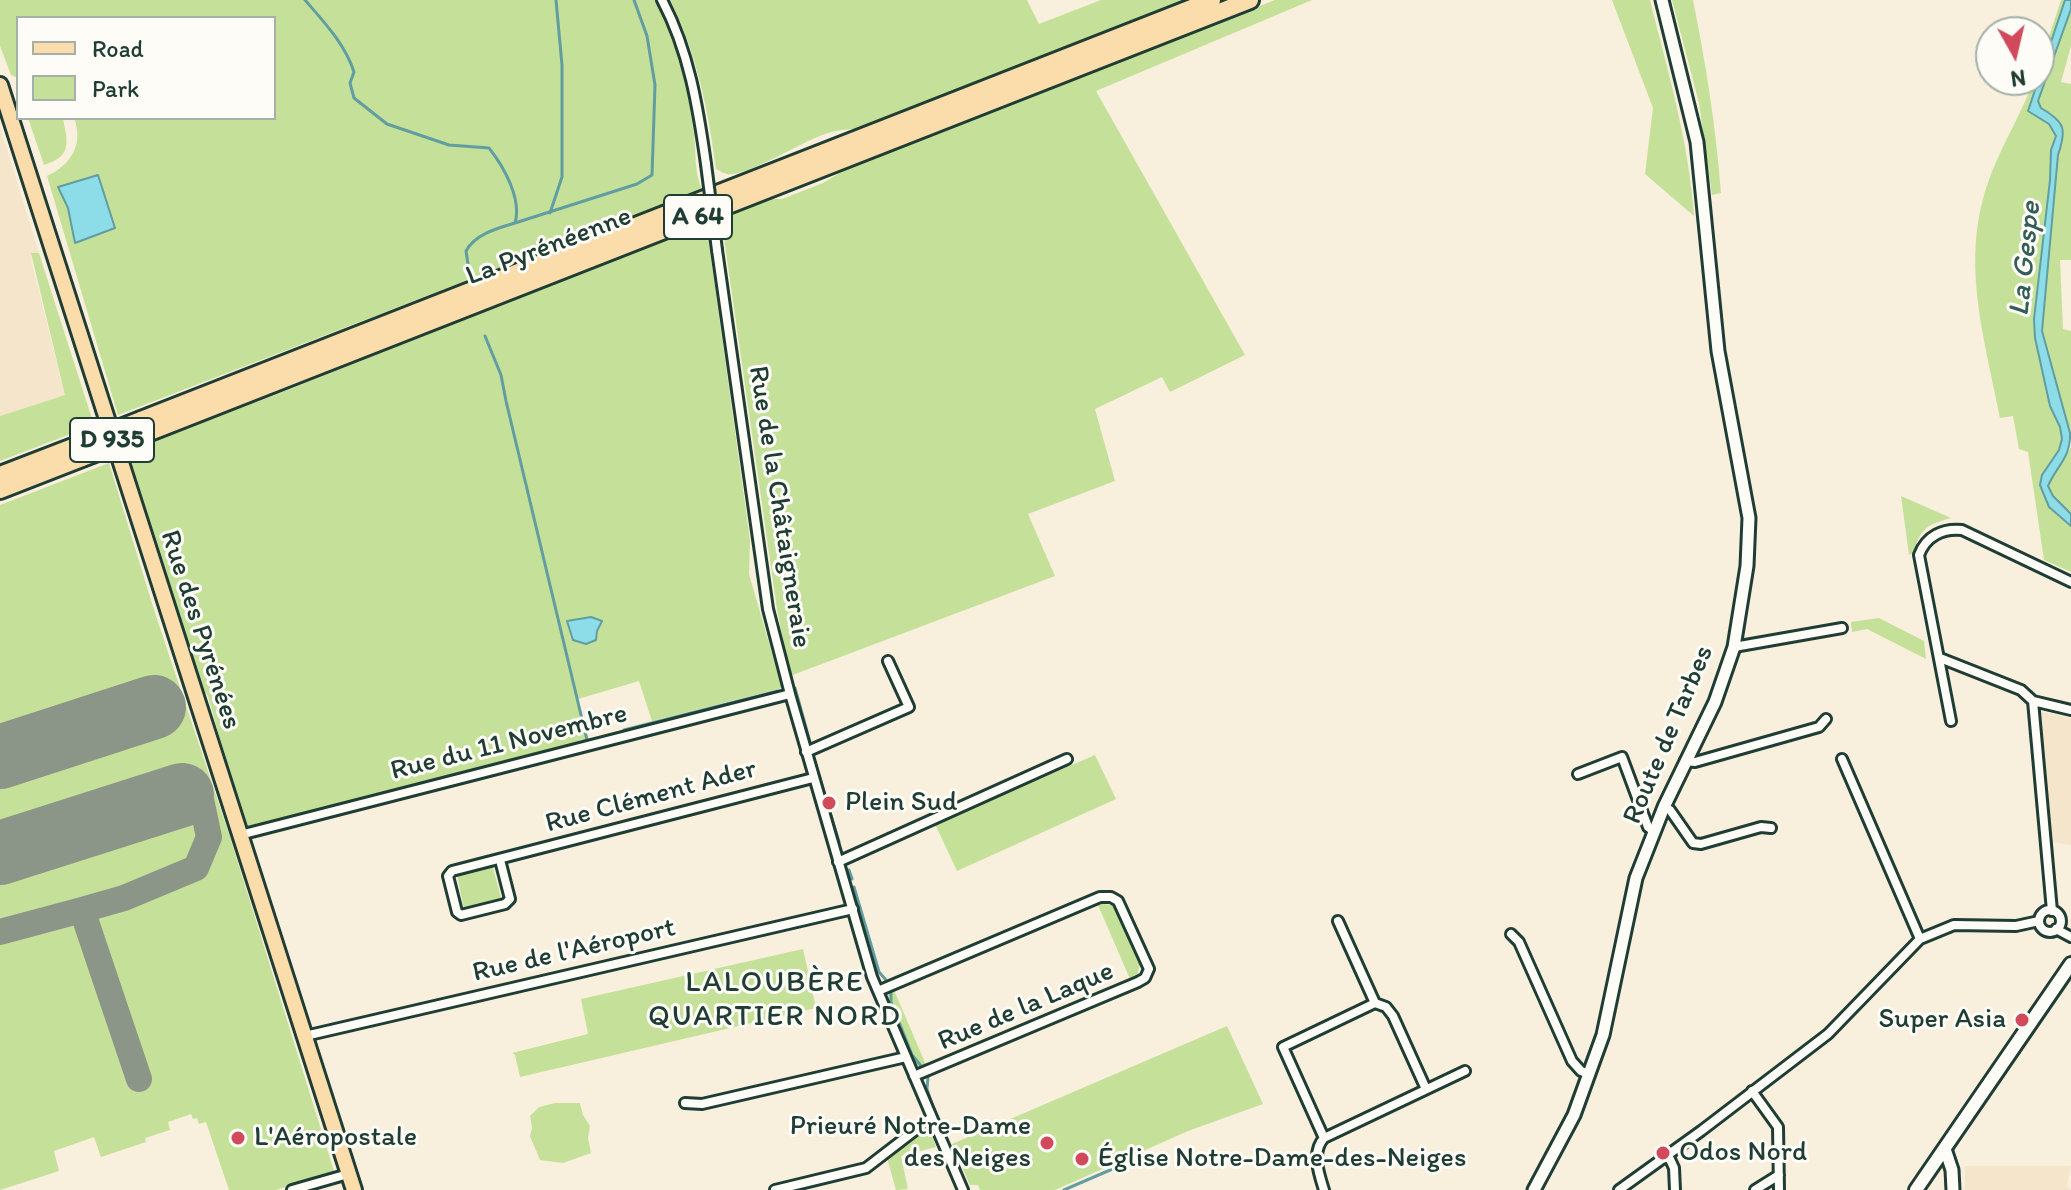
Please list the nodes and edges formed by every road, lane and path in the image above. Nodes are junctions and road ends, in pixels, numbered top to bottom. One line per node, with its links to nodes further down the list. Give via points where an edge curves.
1 (662, 0): 15 (street, Rue de la Châtaigneraie, bridge, via 684,53 697,106 768,609)
2 (1212, 0): 6 (highway, La Pyrénéenne / A 64)
3 (1250, 0): 6 (highway, La Pyrénéenne / A 64)
4 (1662, 0): 12 (street, Route de Tarbes, via 1697,142 1718,351 1749,518)
5 (0, 88): 29 (main road, Rue des Pyrénées / D 935)
6 (144, 426): 7 (highway, La Pyrénéenne / A 64, bridge)
7 (80, 452): 8 (highway, La Pyrénéenne / A 64); 9 (highway, La Pyrénéenne / A 64)
8 (0, 475)
9 (0, 490)
10 (2071, 582): 13 (street, via 1962,530 1930,538 1919,555)
11 (1842, 628): 12 (street)
12 (1734, 647): 23 (street, Route de Tarbes, via 1715,702)
13 (1940, 658): 16 (street, via 2021,690); 19 (street)
14 (888, 661): 20 (street, via 909,707)
15 (790, 694): 20 (street, Rue de la Châtaigneraie); 29 (street, Rue du 11 Novembre)
16 (2033, 701): 17 (street); 33 (street)
17 (2071, 710)
18 (1826, 719): 23 (street, via 1819,727)
19 (1951, 721)
20 (806, 752): 25 (street, Rue de la Châtaigneraie)
21 (1067, 759): 31 (street)
22 (1842, 759): 41 (street)
23 (1685, 761): 26 (street, Route de Tarbes)
24 (1578, 774): 28 (street, via 1622,757)
25 (813, 778): 30 (street, Rue Clément Ader); 31 (street, Rue de la Châtaigneraie)
26 (1664, 807): 27 (street, via 1693,843); 28 (street, Route de Tarbes)
27 (1771, 828)
28 (1653, 831): 48 (street, Route de Tarbes, via 1636,878 1603,1035)
29 (240, 835): 45 (main road, Rue des Pyrénées / D 935)
30 (500, 860): 30 (street, Rue Clément Ader, via 452,871 448,876 457,912 510,899)
31 (838, 862): 32 (street, Rue de la Châtaigneraie)
32 (853, 909): 43 (street, Rue de la Châtaigneraie); 45 (street, Rue de l'Aéroport)
33 (2052, 911): 34 (street); 36 (street)
34 (2060, 919): 37 (street); 38 (street)
35 (1338, 921): 44 (street)
36 (2039, 921): 38 (street, via 2044,930); 41 (street, via 1954,925)
37 (2071, 922)
38 (2056, 929): 40 (street)
39 (1511, 934): 48 (street, via 1572,1061)
40 (2071, 937)
41 (1920, 939): 51 (street, via 1828,1034)
42 (2071, 964): 55 (main road)
43 (878, 991): 46 (street, Rue de la Châtaigneraie); 49 (street, Rue de la Laque, via 1100,897 1118,901 1149,969 1138,982)
44 (1375, 1003): 50 (street, via 1393,1016); 54 (street, via 1283,1047)
45 (305, 1036): 57 (main road, Rue des Pyrénées / D 935)
46 (906, 1057): 49 (street, Rue de la Châtaigneraie); 52 (street, via 702,1104)
47 (1465, 1071): 50 (street)
48 (1589, 1074): 64 (street, Route de Tarbes, via 1574,1115)
49 (914, 1076): 53 (street, Rue de la Châtaigneraie)
50 (1426, 1089): 54 (street)
51 (1752, 1091): 56 (street); 58 (street, via 1778,1127)
52 (685, 1103)
53 (931, 1118): 62 (street, via 866,1168); 63 (street, Rue de la Châtaigneraie)
54 (1324, 1138): 59 (street, via 1317,1163)
55 (1945, 1149): 69 (main road); 70 (street)
56 (1668, 1155): 65 (street); 66 (street)
57 (348, 1174): 60 (street); 61 (main road, Rue des Pyrénées / D 935)
58 (1779, 1175): 67 (street); 68 (street)
59 (1323, 1187)
60 (292, 1190)
61 (354, 1190)
62 (775, 1190)
63 (963, 1190)
64 (1534, 1190)
65 (1619, 1190)
66 (1675, 1190)
67 (1755, 1190)
68 (1779, 1190)
69 (1916, 1190)
70 (1953, 1190)

